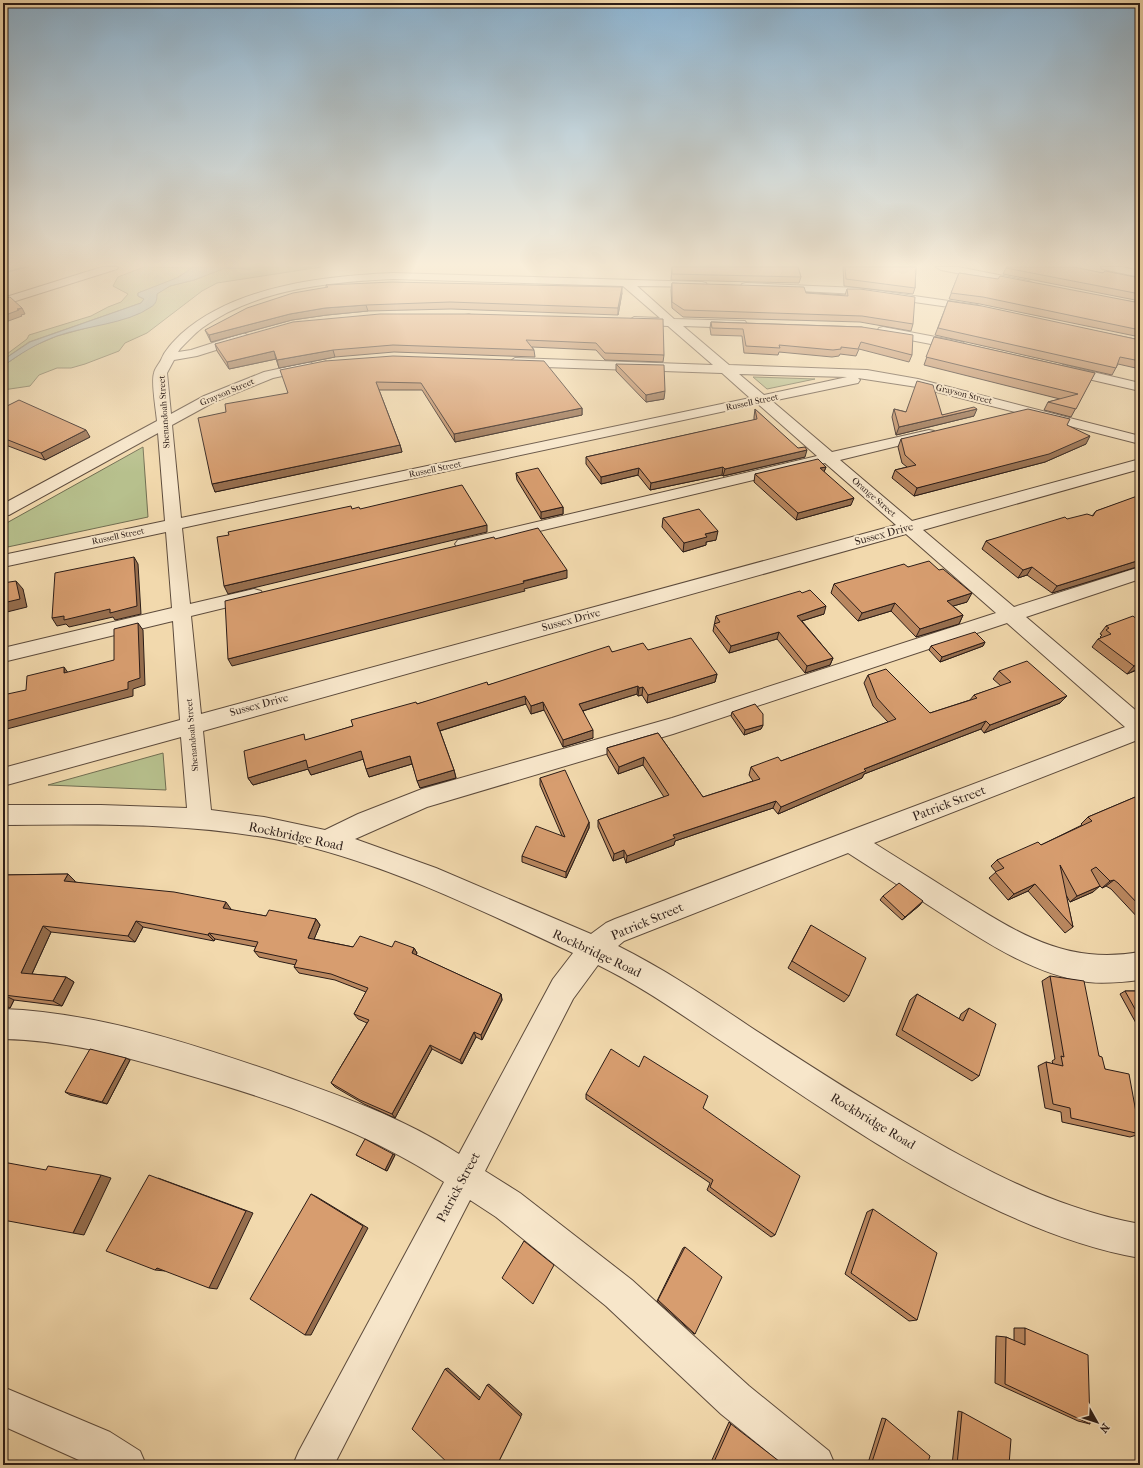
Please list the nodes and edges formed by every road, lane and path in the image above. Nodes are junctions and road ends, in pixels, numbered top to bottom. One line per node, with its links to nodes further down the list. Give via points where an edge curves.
1 (187, 336): 6 (street, Shenandoah Street)
2 (251, 336): 6 (street, via 193,353)
3 (686, 336): 10 (street, Orange Street)
4 (915, 336): 5 (street)
5 (977, 349)
6 (168, 357): 16 (street, Shenandoah Street, via 160,373)
7 (504, 361): 10 (street, Grayson Street)
8 (325, 363): 16 (street, Grayson Street, via 292,369 246,383)
9 (1055, 367): 12 (street)
10 (724, 368): 11 (street, Grayson Street); 13 (street, Orange Street)
11 (867, 374): 13 (street, Russell Street, via 843,383); 14 (street, Grayson Street, via 918,383)
12 (1140, 387)
13 (761, 400): 19 (street, Orange Street); 22 (street, Russell Street)
14 (1025, 410): 15 (street); 18 (street, Grayson Street)
15 (988, 419)
16 (164, 422): 21 (street, Grayson Street); 22 (street, Shenandoah Street)
17 (942, 430): 19 (street)
18 (1140, 440)
19 (829, 458): 23 (street, Orange Street); 24 (street)
20 (1140, 464): 23 (street, Sussex Drive)
21 (3, 511)
22 (173, 525): 25 (street, Russell Street); 28 (street, Shenandoah Street)
23 (909, 527): 29 (street, Orange Street); 31 (street, Sussex Drive)
24 (451, 548)
25 (3, 561)
26 (1140, 573): 29 (street)
27 (266, 592): 28 (street)
28 (181, 613): 30 (street); 31 (street, Shenandoah Street)
29 (1010, 615): 32 (street, Orange Street); 36 (street, via 673,726 422,799 367,820)
30 (3, 655)
31 (191, 724): 33 (street, Sussex Drive); 35 (street, Shenandoah Street)
32 (1140, 728): 37 (street, Patrick Street)
33 (3, 777)
34 (3, 815): 35 (street, Rockbridge Road, via 74,814)
35 (200, 820): 36 (street, Rockbridge Road, via 263,827)
36 (327, 841): 38 (street, Rockbridge Road, via 379,857 453,887)
37 (850, 841): 38 (street, Patrick Street, via 615,932); 39 (street, via 1010,942 1046,957 1090,969 1125,969)
38 (592, 949): 41 (street, Patrick Street, via 563,989); 42 (street, Rockbridge Road, via 655,981 868,1120 966,1176 1044,1214 1119,1238)
39 (1140, 966)
40 (3, 1024): 41 (street, via 35,1025 113,1039 230,1072 337,1110 424,1150)
41 (464, 1175): 45 (street, Patrick Street); 46 (street, via 508,1205 619,1293 735,1400)
42 (1140, 1241)
43 (3, 1406): 44 (street, via 96,1446)
44 (126, 1465)
45 (313, 1465)
46 (815, 1465)

